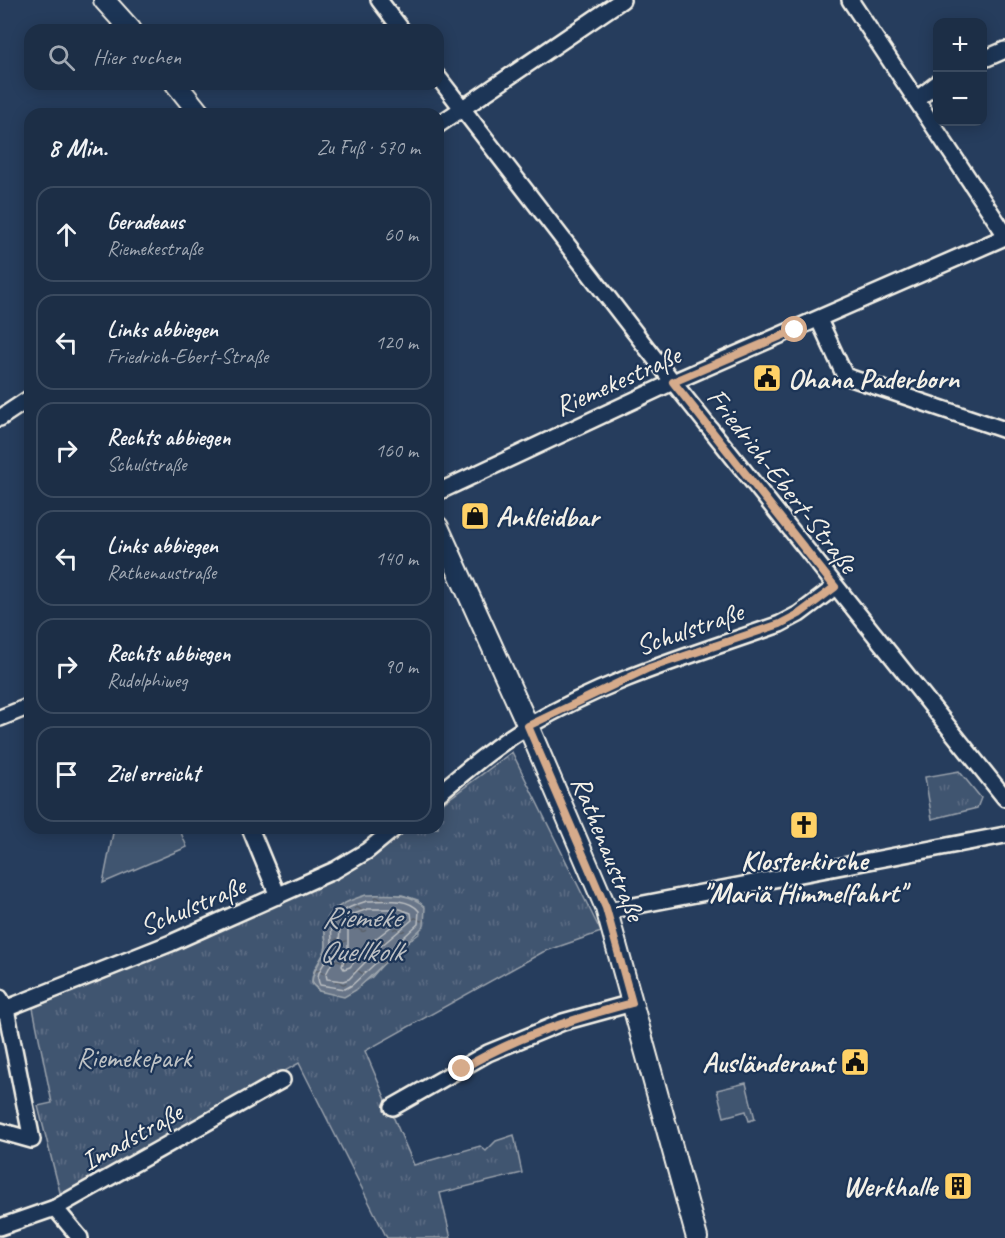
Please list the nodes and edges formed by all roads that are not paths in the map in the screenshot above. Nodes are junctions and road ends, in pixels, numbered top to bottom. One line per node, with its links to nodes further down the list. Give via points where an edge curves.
1 (104, 0): 5 (street)
2 (379, 0): 6 (street)
3 (622, 0): 14 (street)
4 (850, 0): 12 (street)
5 (125, 24)
6 (397, 24)
7 (1005, 50): 8 (street)
8 (987, 58)
9 (444, 85): 14 (street, Friedrich-Ebert-Straße)
10 (933, 87): 12 (street)
11 (181, 90): 13 (street)
12 (916, 100): 16 (street)
13 (195, 108)
14 (462, 109): 15 (street); 18 (street, Friedrich-Ebert-Straße)
15 (444, 121)
16 (1005, 236): 17 (street, Riemekestraße)
17 (819, 320): 18 (street, Riemekestraße); 21 (street, via 845,376)
18 (673, 382): 22 (street, Riemekestraße); 24 (street, Friedrich-Ebert-Straße)
19 (24, 402): 20 (street)
20 (0, 418)
21 (1005, 430)
22 (444, 489)
23 (444, 540): 27 (street, Rathenaustraße)
24 (835, 587): 27 (street, Schulstraße, via 780,624 649,668); 29 (street, Friedrich-Ebert-Straße)
25 (24, 708): 26 (street)
26 (0, 718)
27 (528, 726): 28 (street, Schulstraße); 34 (street, Rathenaustraße)
28 (444, 789)
29 (1005, 798)
30 (252, 834): 33 (street)
31 (387, 834): 33 (street, Schulstraße, via 335,870)
32 (1005, 835): 34 (street)
33 (278, 896): 36 (street, Schulstraße, via 113,967)
34 (607, 911): 35 (street, Rathenaustraße)
35 (632, 1003): 38 (street, via 563,1022 488,1053); 42 (street, Rathenaustraße)
36 (2, 1006): 39 (street, via 32,1140)
37 (282, 1080): 40 (street, Imadstraße)
38 (393, 1107)
39 (0, 1131)
40 (55, 1208): 41 (street, Imadstraße); 43 (street)
41 (0, 1227)
42 (694, 1237)
43 (80, 1238)

